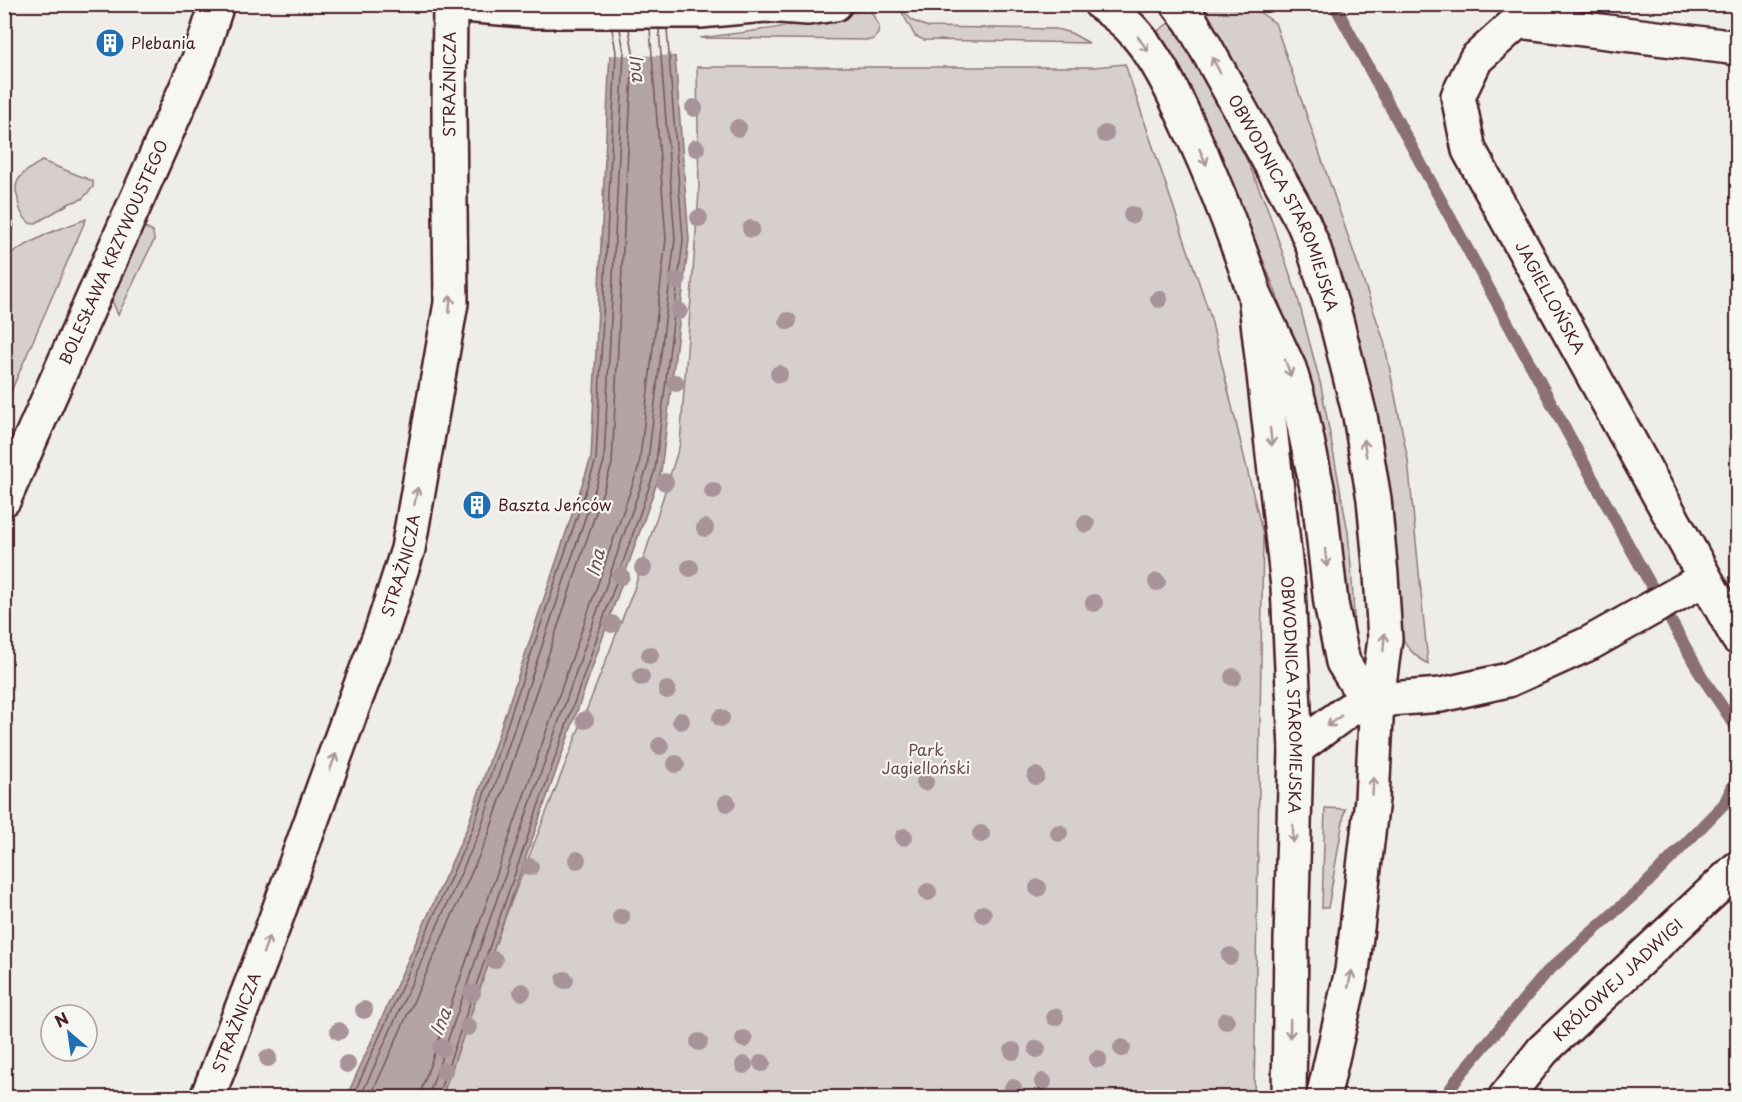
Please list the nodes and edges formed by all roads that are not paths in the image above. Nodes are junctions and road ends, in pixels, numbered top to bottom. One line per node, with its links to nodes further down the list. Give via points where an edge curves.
1 (217, 4): 9 (street, BOLESŁAWA KRZYWOUSTEGO, via 200,57)
2 (834, 4): 6 (street, via 808,8)
3 (1101, 4): 8 (street, OBWODNICA STAROMIEJSKA, one-way to 8, via 1135,33 1165,76 1208,168)
4 (1178, 4): 12 (street, OBWODNICA STAROMIEJSKA, one-way to 4, via 1385,639 1375,510 1360,416 1336,320 1303,222)
5 (450, 5): 6 (street, via 535,11 700,11); 15 (street, STRAŻNICZA, one-way to 5, via 382,630 408,549 451,303)
6 (765, 5)
7 (1737, 48): 10 (street, JAGIELLOŃSKA, via 1518,21 1476,59 1458,96 1469,150)
8 (1255, 295): 12 (street, OBWODNICA STAROMIEJSKA, one-way to 12, via 1289,368 1299,402 1319,497 1331,603 1343,662 1356,683); 13 (street, OBWODNICA STAROMIEJSKA, one-way to 13, via 1288,587)
9 (4, 499)
10 (1691, 587): 11 (street, JAGIELLOŃSKA); 12 (street, via 1590,643 1508,680 1441,695)
11 (1737, 638)
12 (1377, 700): 13 (street, one-way to 13, via 1349,710); 17 (street, OBWODNICA STAROMIEJSKA, one-way to 12, via 1352,970 1372,799)
13 (1296, 749): 16 (street, OBWODNICA STAROMIEJSKA, one-way to 16)
14 (1737, 868): 18 (street, KRÓLOWEJ JADWIGI, via 1543,1050)
15 (207, 1098)
16 (1289, 1098)
17 (1323, 1098)
18 (1505, 1098)

